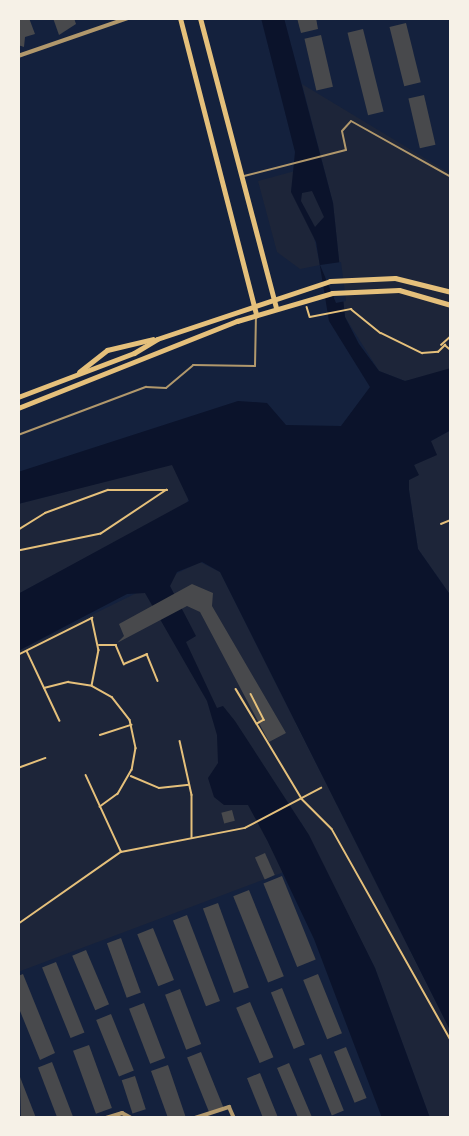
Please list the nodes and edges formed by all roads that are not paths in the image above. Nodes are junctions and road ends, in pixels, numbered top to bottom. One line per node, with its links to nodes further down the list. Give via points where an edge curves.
1 (128, 18): 4 (street)
2 (180, 18): 9 (main road)
3 (200, 18): 5 (main road)
4 (18, 56)
5 (241, 177): 6 (lane, via 346,150 342,130 357,121); 8 (main road)
6 (451, 177)
7 (451, 292): 8 (main road, via 382,277 317,285)
8 (273, 298): 9 (main road); 11 (main road)
9 (253, 304): 12 (main road); 13 (main road)
10 (451, 305): 11 (main road, via 386,289 319,296)
11 (276, 308): 12 (main road)
12 (256, 315): 16 (main road); 17 (lane, via 255,366 193,365 166,388 146,387)
13 (157, 339): 14 (main road); 14 (main road, via 107,350)
14 (78, 373): 15 (main road)
15 (18, 397)
16 (18, 408)
17 (18, 435)
18 (106, 1118): 19 (street, via 122,1113)
19 (131, 1118)
20 (195, 1118): 21 (street, via 229,1107)
21 (234, 1118)

